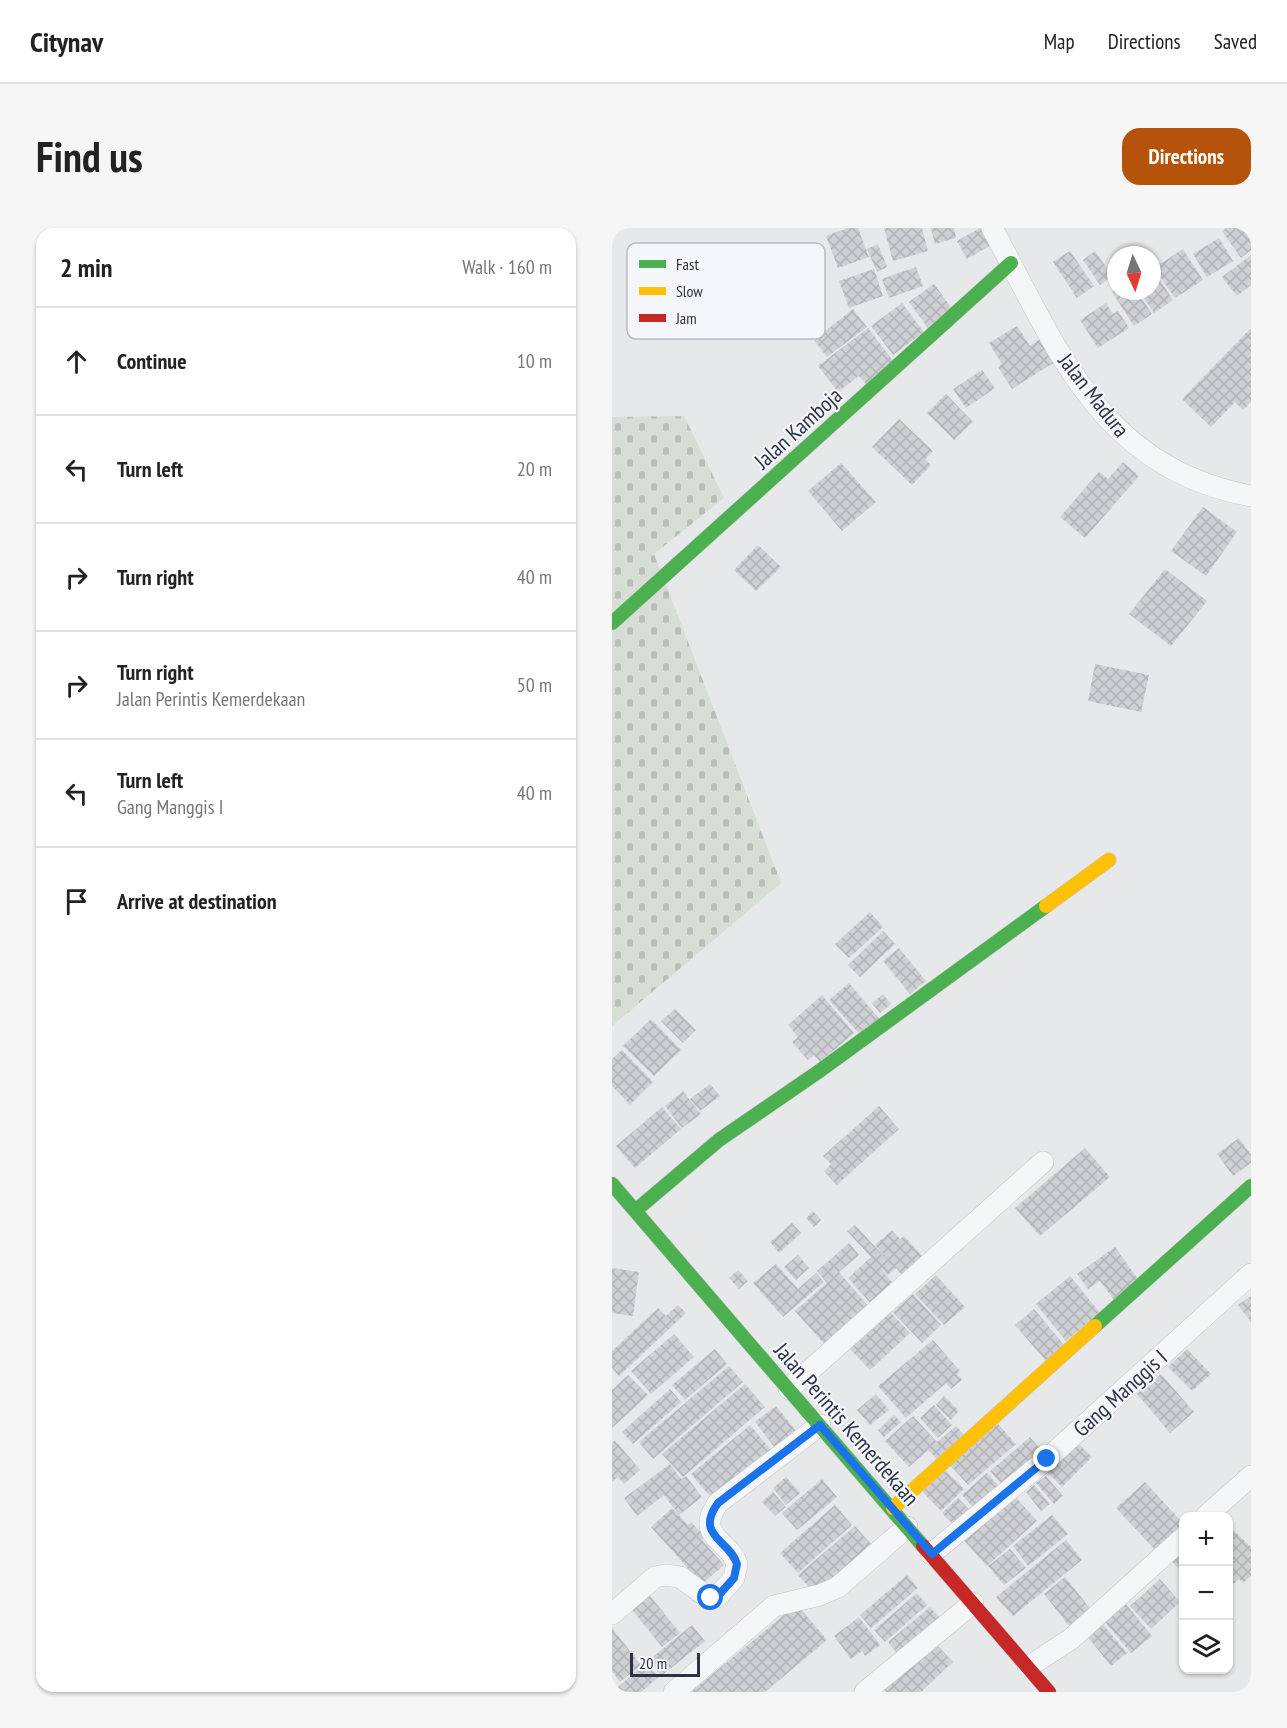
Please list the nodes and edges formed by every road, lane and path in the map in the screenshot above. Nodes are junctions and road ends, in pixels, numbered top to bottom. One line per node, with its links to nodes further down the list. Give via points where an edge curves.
1 (992, 228): 2 (street, Jalan Madura)
2 (1011, 263): 3 (street, Jalan Madura, via 1046,331 1077,379 1121,433 1151,459 1192,479); 4 (street, Jalan Kamboja)
3 (1251, 496)
4 (612, 623)
5 (1109, 860): 9 (street, via 719,1140)
6 (1043, 1162): 11 (street)
7 (612, 1184): 9 (street, Jalan Perintis Kemerdekaan)
8 (1251, 1186): 14 (street)
9 (635, 1211): 11 (street, Jalan Perintis Kemerdekaan)
10 (1251, 1274): 18 (street, Gang Manggis I, via 1047,1459)
11 (789, 1389): 12 (street, Jalan Perintis Kemerdekaan)
12 (820, 1425): 14 (street, Jalan Perintis Kemerdekaan); 20 (street, via 713,1509 710,1518 714,1539 737,1564 734,1578 717,1597 706,1596 680,1577 666,1575 655,1577)
13 (1251, 1476): 15 (street)
14 (893, 1508): 16 (street, Jalan Perintis Kemerdekaan)
15 (1210, 1512)
16 (907, 1527): 18 (street, Jalan Perintis Kemerdekaan); 22 (street, via 838,1587 774,1606)
17 (1179, 1542): 21 (street, via 1071,1639)
18 (932, 1554): 19 (street, Jalan Perintis Kemerdekaan)
19 (973, 1603): 21 (street, Jalan Perintis Kemerdekaan); 23 (street)
20 (612, 1614)
21 (1028, 1667): 24 (street, Jalan Perintis Kemerdekaan)
22 (674, 1692)
23 (865, 1692)
24 (1048, 1692)

